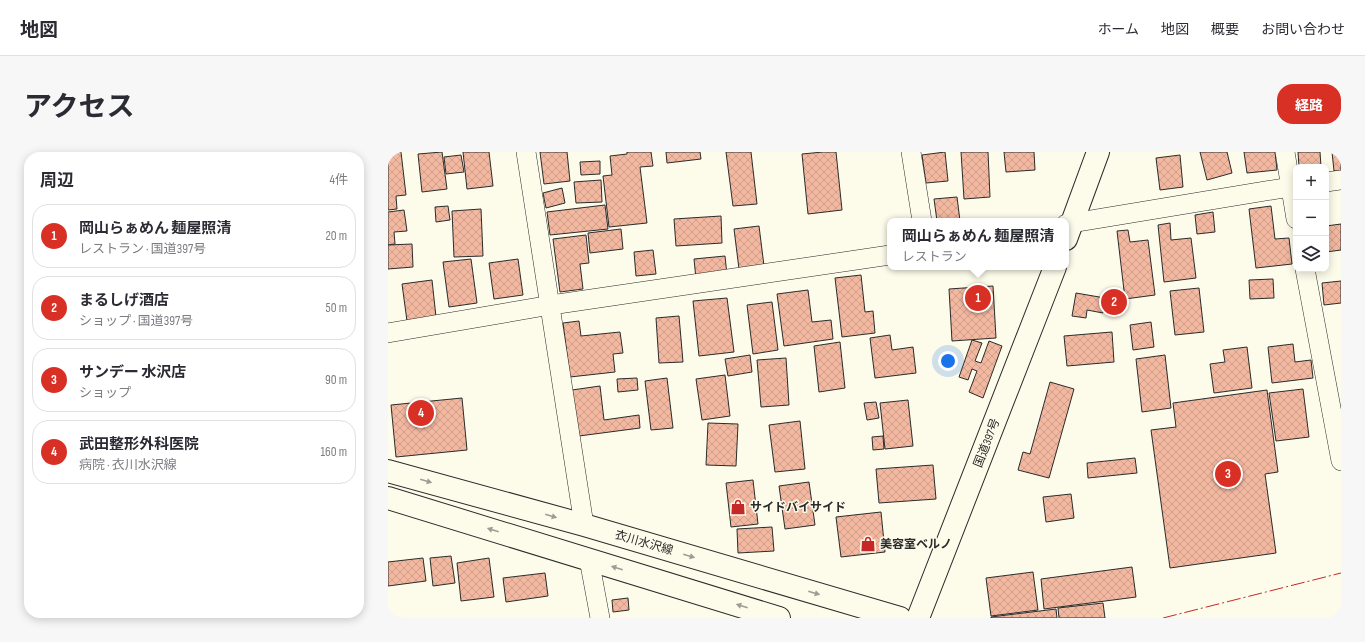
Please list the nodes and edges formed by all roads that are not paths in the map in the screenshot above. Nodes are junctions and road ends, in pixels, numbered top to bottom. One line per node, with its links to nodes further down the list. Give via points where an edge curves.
1 (526, 152): 14 (street)
2 (911, 152): 8 (street)
3 (1098, 152): 9 (main road)
4 (1285, 152): 7 (street)
5 (1341, 180): 6 (street)
6 (1329, 182)
7 (1293, 187): 10 (street)
8 (922, 218)
9 (1069, 226)
10 (1069, 229)
11 (887, 255): 14 (street)
12 (1054, 270): 24 (main road, 国道397号)
13 (1306, 272): 16 (street)
14 (551, 305): 15 (street); 19 (street)
15 (388, 333)
16 (1341, 461)
17 (388, 471): 19 (main road, 衣川水沢線, one-way to 19)
18 (388, 498): 20 (main road, one-way to 18)
19 (584, 525): 23 (main road, 衣川水沢線, one-way to 23)
20 (589, 559): 21 (street); 22 (main road, one-way to 20)
21 (600, 618)
22 (779, 618)
23 (900, 618)
24 (918, 618)

